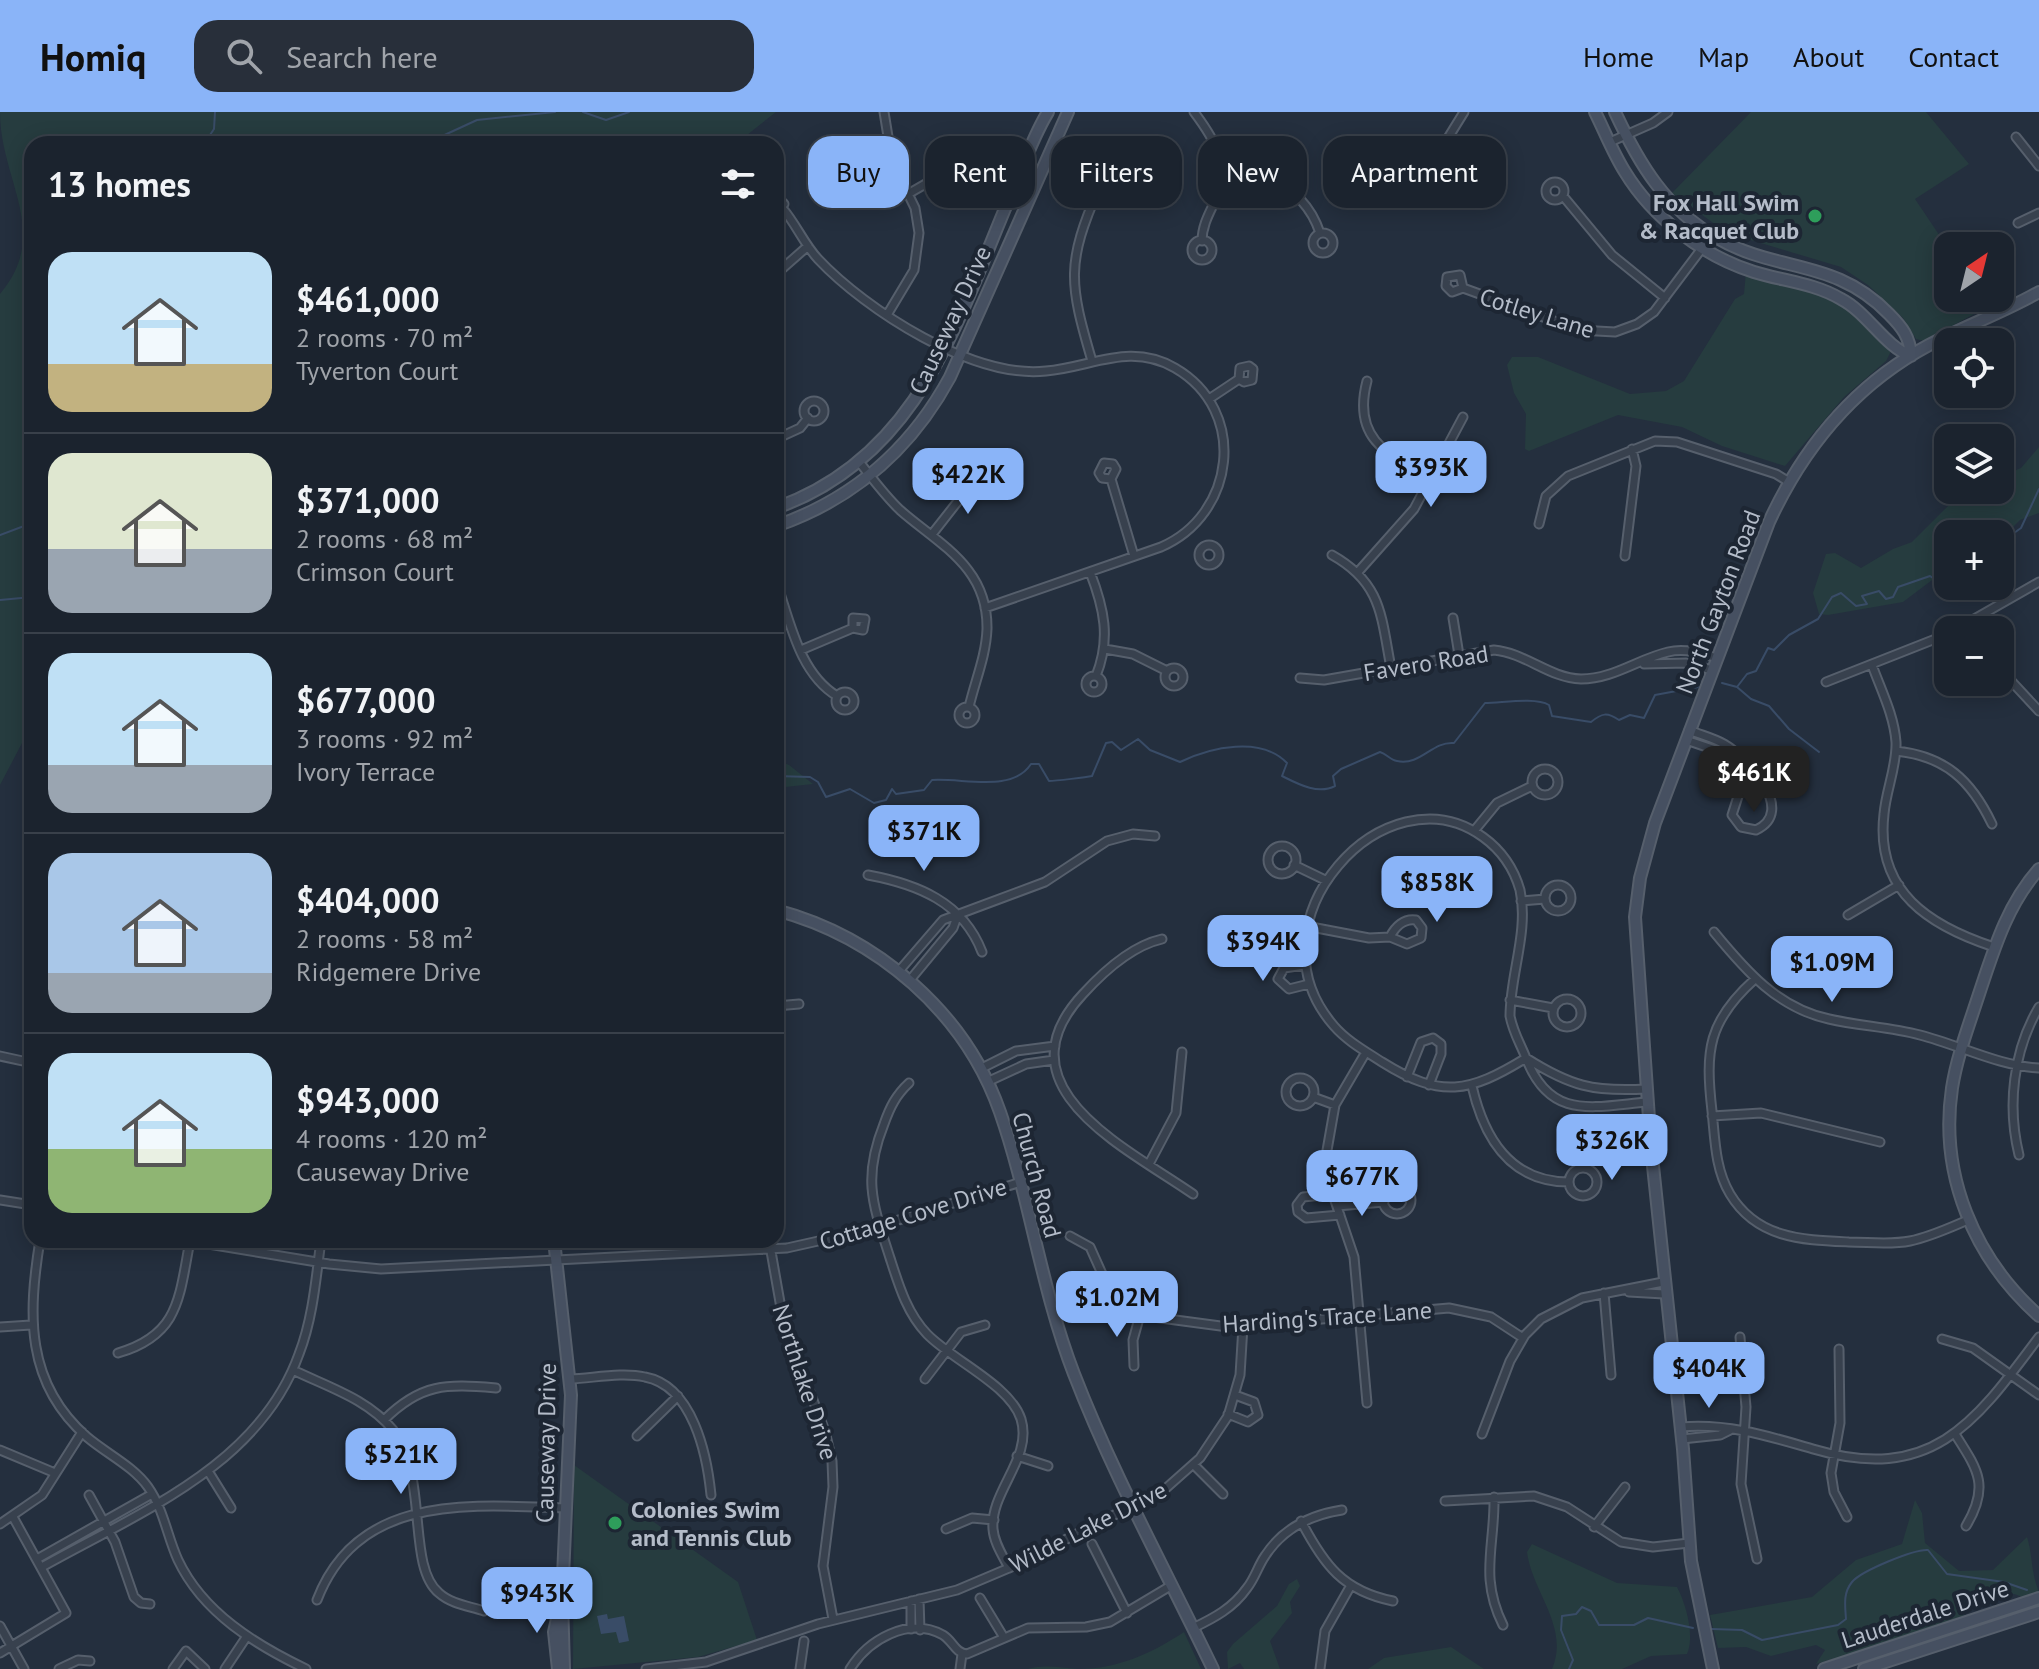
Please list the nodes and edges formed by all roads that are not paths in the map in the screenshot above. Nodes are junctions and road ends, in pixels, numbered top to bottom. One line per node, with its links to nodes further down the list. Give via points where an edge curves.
1 (883, 112): 10 (street)
2 (1048, 112): 34 (street, Causeway Drive)
3 (1068, 112): 35 (street, Causeway Drive)
4 (1194, 112): 11 (street)
5 (1464, 112): 12 (street)
6 (1595, 112): 14 (street)
7 (1615, 112): 9 (street)
8 (1668, 112): 9 (street)
9 (1626, 135): 14 (street); 25 (street, via 1661,192)
10 (887, 136)
11 (1211, 136)
12 (1449, 136)
13 (2016, 137): 15 (street)
14 (1610, 142): 28 (street, via 1648,204)
15 (2039, 166)
16 (1563, 196): 32 (street, via 1612,255)
17 (909, 197): 33 (street, via 918,222 917,259)
18 (1091, 208): 37 (street, via 1073,265 1076,308)
19 (1211, 208): 26 (street)
20 (1306, 208): 24 (street)
21 (2039, 213): 23 (street)
22 (784, 217): 27 (street)
23 (2018, 223)
24 (1320, 233)
25 (1712, 235): 28 (street, Cotley Lane); 36 (street, via 1742,250 1821,270 1851,284 1902,329 1910,340)
26 (1202, 241)
27 (808, 246): 29 (street); 33 (street)
28 (1703, 248): 32 (street, Cotley Lane); 36 (street, via 1744,268 1841,298 1871,320 1897,351)
29 (784, 267)
30 (1463, 288): 32 (street, Cotley Lane, via 1594,333 1637,324)
31 (2039, 292): 36 (street, North Gayton Road)
32 (1665, 298)
33 (887, 315): 34 (street)
34 (945, 346): 35 (street); 45 (street, Causeway Drive, via 910,409)
35 (961, 353): 37 (street, via 1020,372); 46 (street, Causeway Drive, via 926,418)
36 (1911, 356): 50 (street, North Gayton Road, via 1860,391 1834,417)
37 (1092, 361): 40 (street, via 1125,355 1160,361 1193,381)
38 (1239, 379): 40 (street)
39 (1367, 381): 47 (street, via 1363,409 1371,436 1394,458)
40 (1209, 399): 54 (street, via 1223,433 1225,465 1216,496)
41 (1463, 417): 47 (street)
42 (808, 418): 43 (street)
43 (784, 435)
44 (1632, 449): 50 (street, via 1655,441 1677,442); 53 (street, via 1559,483 1543,501); 59 (street, via 1636,466)
45 (860, 463): 46 (street); 51 (street, Causeway Drive)
46 (870, 476): 52 (street, Causeway Drive, via 835,500); 55 (street, via 899,509)
47 (1430, 477): 61 (street, via 1407,518)
48 (1111, 479): 58 (street)
49 (973, 482): 55 (street)
50 (1789, 482): 72 (street, North Gayton Road)
51 (784, 505)
52 (784, 522)
53 (1539, 524)
54 (1189, 532): 56 (street); 58 (street)
55 (933, 533): 64 (street, via 964,561)
56 (1202, 547)
57 (1332, 555): 61 (street)
58 (1134, 556): 60 (street)
59 (1625, 556)
60 (1090, 572): 64 (street); 69 (street, via 1104,611)
61 (1358, 572): 75 (street, via 1380,609)
62 (2039, 582): 65 (street)
63 (784, 606): 70 (street)
64 (985, 608): 84 (street, via 985,646)
65 (1979, 616)
66 (1453, 618): 71 (street)
67 (853, 628): 70 (street)
68 (1934, 640): 74 (street)
69 (1105, 649): 77 (street, via 1133,654); 78 (street)
70 (801, 650): 82 (street, via 815,678)
71 (1459, 655): 73 (street, Favero Road, via 1508,652 1580,679); 75 (street, Favero Road)
72 (1717, 658): 73 (street, Favero Road, via 1677,651); 76 (street, North Gayton Road)
73 (1641, 664): 76 (street, Favero Road, via 1686,663)
74 (1872, 665): 81 (street); 87 (street, via 1892,719)
75 (1391, 668): 79 (street, Favero Road, via 1324,680)
76 (1712, 670): 86 (street, North Gayton Road)
77 (1167, 671)
78 (1096, 676)
79 (1300, 678)
80 (2014, 681): 83 (street)
81 (1826, 682)
82 (837, 696)
83 (2036, 701): 85 (street)
84 (969, 707)
85 (2039, 711)
86 (1688, 735): 88 (street, via 1738,758); 135 (street, North Gayton Road, via 1651,836 1636,908)
87 (1896, 751): 90 (street, via 1929,757 1955,771 1977,795); 97 (street, via 1883,824 1888,860)
88 (1751, 770): 88 (street, via 1774,801 1768,821 1756,830 1738,825 1732,815)
89 (1532, 786): 91 (street, via 1497,803)
90 (1992, 824)
91 (1474, 831): 96 (street, via 1435,820 1402,824 1355,852); 99 (street, via 1509,864)
92 (1155, 836): 101 (street, via 1133,834 1107,841 1045,882)
93 (1294, 865): 96 (street)
94 (2039, 869): 107 (street, via 2010,910)
95 (868, 875): 101 (street, via 921,889)
96 (1325, 880): 103 (street)
97 (1899, 885): 102 (street); 107 (street, via 1939,926)
98 (1545, 899): 99 (street)
99 (1521, 901): 114 (street)
100 (784, 913): 110 (street, Church Road, via 843,935)
101 (958, 914): 108 (street); 110 (street, via 943,920); 112 (street, via 953,928)
102 (1848, 915)
103 (1306, 926): 105 (street); 109 (street)
104 (1714, 932): 111 (street)
105 (1390, 937): 105 (street, via 1414,943 1422,928 1416,920 1407,920)
106 (1162, 939): 119 (street, via 1139,947 1087,989 1066,1015)
107 (1994, 947): 120 (street)
108 (982, 952)
109 (1304, 965): 113 (street); 113 (street, via 1284,968 1278,979 1289,989)
110 (899, 971): 112 (street, Church Road)
111 (1755, 979): 120 (street, via 1779,999 1815,1016); 139 (street, via 1729,1005 1712,1037 1707,1062)
112 (910, 980): 129 (street, Church Road, via 956,1030)
113 (1309, 984): 122 (street, via 1334,1026)
114 (1510, 1000): 118 (street); 124 (street, via 1513,1030)
115 (799, 1004): 116 (street)
116 (784, 1005)
117 (2039, 1007): 127 (street)
118 (1553, 1008): 118 (street, via 1562,1027 1573,1027 1581,1018 1580,1007 1572,1000 1561,1000)
119 (1055, 1046): 125 (street); 129 (street, via 1016,1051)
120 (1962, 1048): 127 (street); 152 (street, via 1952,1085 1949,1133)
121 (1182, 1052): 142 (street, via 1176,1113)
122 (1366, 1052): 130 (street); 138 (street)
123 (0, 1056): 126 (street)
124 (1526, 1058): 134 (street); 135 (street, via 1582,1087); 137 (street, via 1536,1082 1566,1103 1597,1107)
125 (1054, 1060): 131 (street, via 1026,1064); 142 (street, via 1061,1088 1075,1109)
126 (24, 1061)
127 (2018, 1066): 128 (street); 141 (street, via 2011,1113)
128 (2039, 1068)
129 (980, 1069): 131 (street, Church Road)
130 (1407, 1077): 133 (street); 133 (street, via 1421,1042 1433,1038 1442,1050)
131 (987, 1082): 143 (street, Church Road)
132 (909, 1083): 153 (street, via 894,1099 872,1158)
133 (1429, 1085): 134 (street)
134 (1472, 1086): 144 (street, via 1482,1123 1501,1154 1530,1175)
135 (1646, 1089): 137 (street, North Gayton Road)
136 (1313, 1097): 138 (street)
137 (1647, 1102): 163 (street, North Gayton Road)
138 (1335, 1105): 146 (street, via 1326,1156)
139 (1712, 1116): 140 (street, via 1761,1113); 152 (street, via 1720,1171 1730,1195 1744,1212 1774,1232 1803,1240 1892,1243)
140 (1880, 1142)
141 (2019, 1155)
142 (1149, 1164): 145 (street)
143 (1021, 1182): 153 (street, Cottage Cove Drive); 214 (street, Church Road, via 1065,1350)
144 (1569, 1182)
145 (1193, 1194)
146 (1333, 1194): 150 (street); 151 (street, via 1303,1197 1298,1212 1306,1218)
147 (0, 1200): 149 (street)
148 (1384, 1202): 150 (street)
149 (24, 1204)
150 (1337, 1206): 151 (street)
151 (1340, 1215): 168 (street, via 1354,1257)
152 (1968, 1220): 169 (street, via 2004,1281)
153 (878, 1226): 160 (street, Cottage Cove Drive); 179 (street, via 905,1301)
154 (1070, 1236): 167 (street, Harding's Trace Lane, via 1094,1251 1112,1296)
155 (39, 1248): 170 (street)
156 (186, 1248): 180 (street, via 169,1323 147,1342)
157 (231, 1248): 161 (street, Cottage Cove Drive)
158 (320, 1248): 161 (street)
159 (555, 1248): 162 (street, Causeway Drive)
160 (771, 1250): 162 (street, Cottage Cove Drive); 245 (street, Northlake Drive, via 787,1337 832,1461 823,1566)
161 (318, 1262): 162 (street, Cottage Cove Drive, via 381,1269); 182 (street)
162 (557, 1262): 185 (street, Causeway Drive)
163 (1663, 1282): 164 (street); 166 (street, North Gayton Road)
164 (1627, 1291): 165 (street); 166 (street)
165 (1604, 1293): 176 (street, via 1559,1307); 184 (street)
166 (1664, 1294): 196 (street, North Gayton Road)
167 (1140, 1315): 172 (street, Harding's Trace Lane); 181 (street, via 1133,1340)
168 (1359, 1316): 172 (street, Harding's Trace Lane); 176 (street, Harding's Trace Lane, via 1467,1309); 191 (street)
169 (2039, 1316)
170 (31, 1325): 173 (street); 195 (street, via 48,1385)
171 (985, 1325): 179 (street, via 961,1332)
172 (1243, 1326): 188 (street, Wilde Lake Drive)
173 (0, 1327)
174 (1740, 1337): 194 (street)
175 (2039, 1337): 183 (street)
176 (1523, 1338): 197 (street)
177 (1942, 1339): 183 (street, via 1973,1348)
178 (1839, 1349): 201 (street)
179 (946, 1350): 186 (street); 202 (street, via 1013,1404 1023,1429)
180 (118, 1353)
181 (1134, 1366)
182 (293, 1370): 193 (street, via 360,1402); 205 (street, via 257,1428)
183 (2011, 1374): 189 (street); 198 (street, via 1983,1411)
184 (1611, 1375)
185 (570, 1379): 190 (street, via 640,1376 661,1382); 216 (street, Causeway Drive)
186 (925, 1379)
187 (496, 1388): 193 (street, via 429,1389 404,1401)
188 (1235, 1395): 192 (street, Wilde Lake Drive); 192 (street, via 1254,1402 1258,1415 1248,1422)
189 (2039, 1395)
190 (678, 1396): 199 (street); 210 (street, via 703,1453)
191 (1367, 1403)
192 (1228, 1414): 203 (street, Wilde Lake Drive)
193 (384, 1420): 218 (street, via 410,1461)
194 (1745, 1430): 196 (street); 201 (street); 230 (street, via 1742,1497)
195 (82, 1432): 206 (street); 212 (street, via 130,1469)
196 (1682, 1433): 228 (street, North Gayton Road)
197 (1482, 1434)
198 (1955, 1434): 201 (street, via 1898,1457); 225 (street, via 1979,1477 1977,1505)
199 (637, 1436)
200 (0, 1450): 206 (street)
201 (1835, 1455): 220 (street, via 1832,1482)
202 (1017, 1456): 204 (street); 221 (street)
203 (1194, 1465): 208 (street); 214 (street, Wilde Lake Drive)
204 (1048, 1466)
205 (208, 1471): 212 (street); 215 (street)
206 (55, 1473): 219 (street, via 34,1503)
207 (1625, 1487): 226 (street)
208 (1223, 1494)
209 (89, 1495): 224 (street)
210 (711, 1495)
211 (1494, 1497): 213 (street); 226 (street, via 1547,1498); 246 (street, via 1487,1572)
212 (155, 1498): 224 (street); 250 (street, via 189,1579)
213 (1445, 1501)
214 (1134, 1506): 232 (street, Wilde Lake Drive); 233 (street, Church Road)
215 (231, 1508)
216 (567, 1508): 218 (street); 237 (street, Causeway Drive)
217 (1342, 1510): 222 (street)
218 (419, 1514): 238 (street, via 386,1521 358,1538 336,1561); 242 (street, via 430,1583 451,1601)
219 (13, 1517): 223 (street); 231 (street)
220 (1847, 1517)
221 (994, 1520): 227 (street, via 972,1518); 232 (street, via 994,1535)
222 (1301, 1521): 234 (street, via 1324,1563); 248 (street, via 1273,1544 1234,1603)
223 (0, 1524)
224 (106, 1526): 231 (street); 241 (street, via 134,1597)
225 (1966, 1526)
226 (1594, 1527): 228 (street, via 1631,1545)
227 (946, 1529)
228 (1689, 1543): 253 (street, North Gayton Road)
229 (1092, 1544): 244 (street)
230 (1757, 1559)
231 (40, 1563): 254 (street, via 66,1613)
232 (1009, 1568): 239 (street, Wilde Lake Drive, via 957,1590)
233 (1172, 1585): 244 (street); 248 (street, Church Road)
234 (1350, 1587): 240 (street); 275 (street, via 1325,1631)
235 (980, 1598): 251 (street)
236 (2039, 1598): 278 (street, Lauderdale Drive)
237 (562, 1599): 266 (street, Causeway Drive, via 554,1620); 267 (street, Causeway Drive)
238 (317, 1600)
239 (915, 1600): 245 (street, Wilde Lake Drive); 249 (street)
240 (1393, 1601)
241 (150, 1604)
242 (484, 1611)
243 (2039, 1612): 279 (street, Lauderdale Drive)
244 (1127, 1613): 251 (street, via 1099,1625 1036,1627)
245 (833, 1619): 257 (street, Wilde Lake Drive)
246 (1503, 1625)
247 (0, 1626): 254 (street)
248 (1193, 1628): 274 (street, Church Road)
249 (916, 1630): 256 (street, via 944,1636); 272 (street, via 876,1641)
250 (247, 1636): 264 (street); 265 (street)
251 (1003, 1636): 256 (street)
252 (804, 1641): 271 (street)
253 (1705, 1641): 276 (street); 277 (street, North Gayton Road)
254 (12, 1646): 255 (street); 260 (street)
255 (0, 1653)
256 (962, 1654): 273 (street)
257 (721, 1658): 268 (street, Wilde Lake Drive); 269 (street); 270 (street)
258 (90, 1661): 259 (street)
259 (67, 1667): 261 (street)
260 (24, 1669)
261 (59, 1669)
262 (173, 1669): 263 (street, via 186,1651)
263 (205, 1669)
264 (225, 1669)
265 (306, 1669)
266 (558, 1669)
267 (564, 1669)
268 (646, 1669)
269 (719, 1669)
270 (727, 1669)
271 (800, 1669)
272 (850, 1669)
273 (960, 1669)
274 (1213, 1669)
275 (1320, 1669)
276 (1706, 1669)
277 (1713, 1669)
278 (1824, 1669)
279 (1864, 1669)

